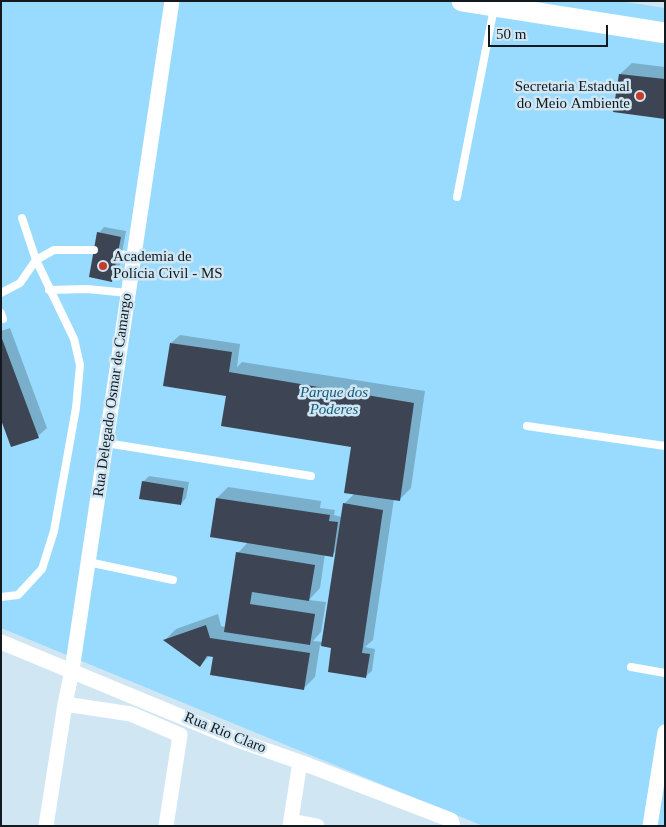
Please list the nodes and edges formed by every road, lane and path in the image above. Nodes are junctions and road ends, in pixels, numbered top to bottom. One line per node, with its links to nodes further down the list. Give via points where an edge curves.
1 (172, 1): 9 (street, Rua Delegado Osmar de Camargo)
2 (462, 1): 3 (main road)
3 (495, 6): 4 (main road); 5 (lane)
4 (665, 33)
5 (457, 197)
6 (22, 218): 10 (lane)
7 (94, 250): 10 (lane, via 54,250)
8 (117, 254): 9 (lane)
9 (134, 256): 13 (street, Rua Delegado Osmar de Camargo)
10 (36, 260): 11 (lane); 12 (lane, via 20,282)
11 (49, 290): 13 (lane); 20 (lane, via 74,339 80,365 76,408 54,531 42,569 18,595)
12 (1, 293)
13 (128, 293): 15 (street, Rua Delegado Osmar de Camargo)
14 (527, 426): 16 (lane)
15 (106, 443): 17 (lane); 18 (street, Rua Delegado Osmar de Camargo)
16 (665, 446)
17 (311, 476)
18 (88, 562): 19 (lane); 23 (street, Rua Delegado Osmar de Camargo)
19 (173, 580)
20 (1, 597)
21 (1, 642): 23 (street, Rua Rio Claro)
22 (631, 668): 24 (lane)
23 (72, 670): 25 (street, Rua Delegado Osmar de Camargo); 27 (street, Rua Rio Claro, via 240,741)
24 (665, 673)
25 (65, 704): 30 (street, Rua Delegado Osmar de Camargo); 31 (street, via 131,714 180,735)
26 (665, 732): 33 (street)
27 (300, 762): 28 (street); 29 (street, Rua Rio Claro)
28 (291, 823): 32 (street)
29 (452, 823)
30 (46, 826)
31 (166, 826)
32 (316, 826)
33 (650, 826)

